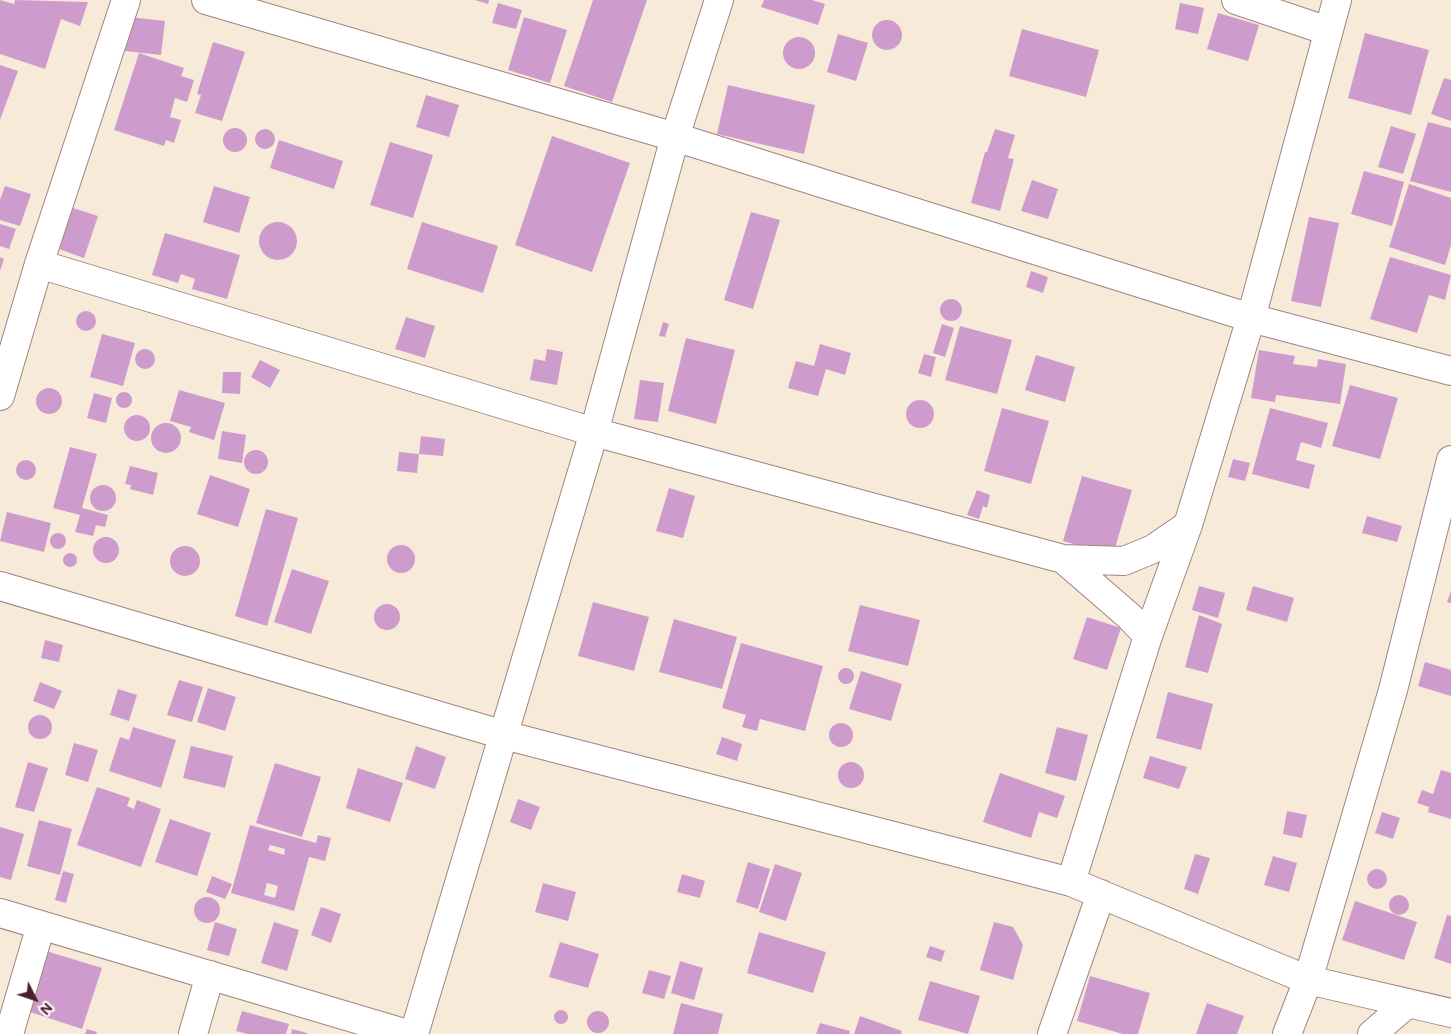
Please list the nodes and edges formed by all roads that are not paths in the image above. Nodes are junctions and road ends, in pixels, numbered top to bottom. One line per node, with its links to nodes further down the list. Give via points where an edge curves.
1 (126, 0): 8 (street)
2 (206, 0): 7 (street)
3 (718, 0): 7 (street)
4 (1236, 0): 6 (street)
5 (1337, 0): 6 (street)
6 (1328, 31): 9 (street)
7 (675, 137): 9 (street); 12 (street)
8 (39, 264): 11 (street); 12 (street)
9 (1251, 318): 10 (street); 14 (street)
10 (1451, 370)
11 (0, 396)
12 (594, 432): 15 (street); 18 (street)
13 (1451, 460): 24 (street, via 1393,690)
14 (1188, 525): 15 (street, via 1153,549 1124,561); 17 (street)
15 (1063, 559): 17 (street)
16 (0, 586): 18 (street)
17 (1148, 636): 19 (street)
18 (504, 734): 19 (street); 30 (street)
19 (1071, 882): 20 (street)
20 (1101, 894): 24 (street); 31 (street)
21 (0, 912): 22 (street)
22 (41, 925): 23 (street); 27 (street)
23 (210, 975): 28 (street); 29 (street)
24 (1308, 980): 25 (street); 32 (street)
25 (1408, 1003): 26 (street); 33 (street)
26 (1451, 1013)
27 (9, 1034)
28 (193, 1034)
29 (407, 1034)
30 (414, 1034)
31 (1052, 1034)
32 (1286, 1034)
33 (1372, 1034)

